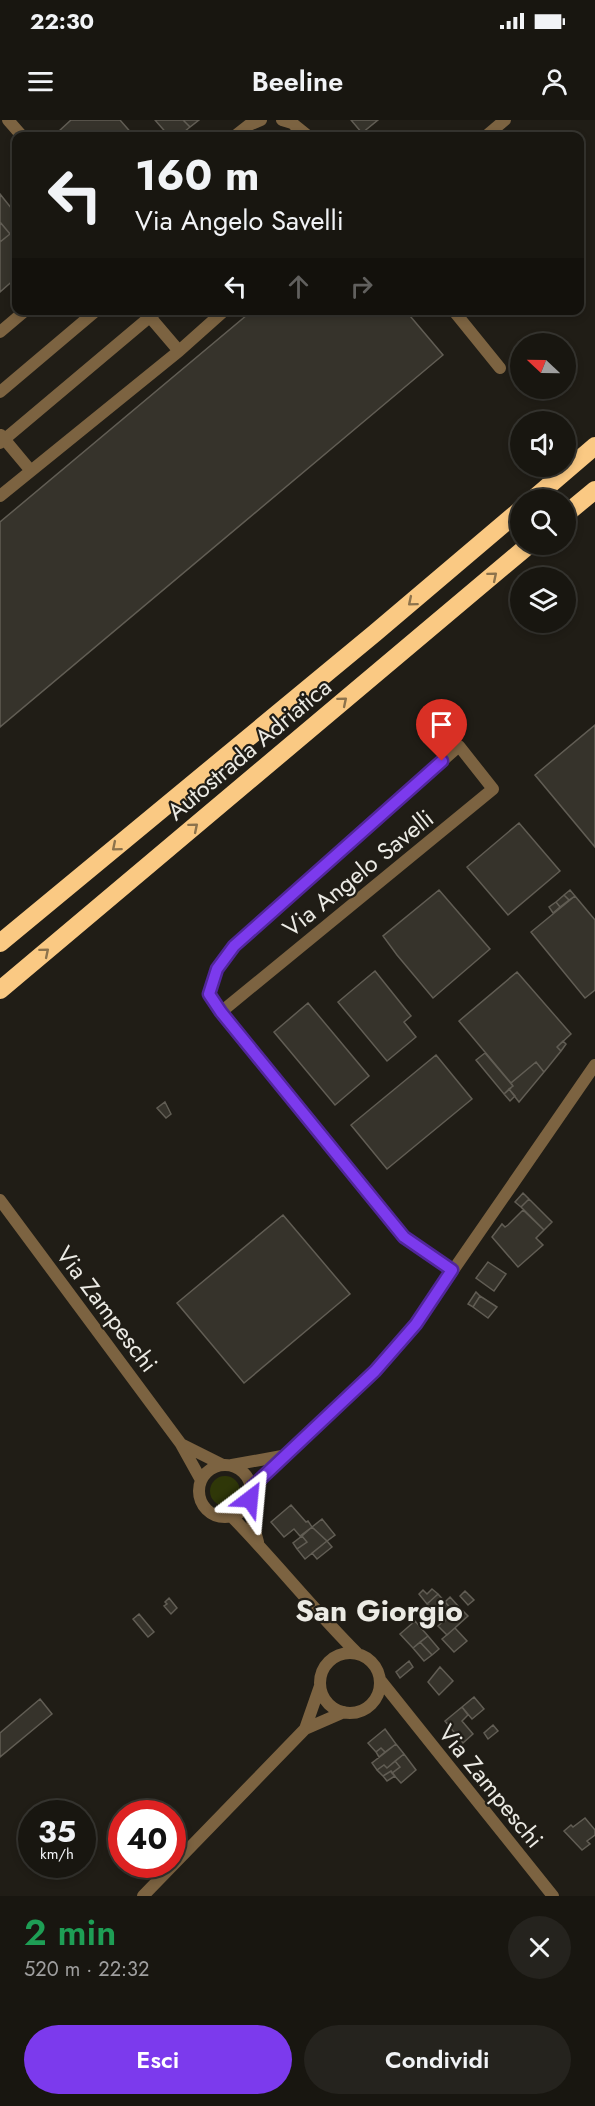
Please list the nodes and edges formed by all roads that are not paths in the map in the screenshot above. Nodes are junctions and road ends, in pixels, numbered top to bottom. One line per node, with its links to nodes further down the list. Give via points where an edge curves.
1 (8, 120): 5 (street)
2 (261, 120): 6 (street)
3 (282, 120): 7 (street)
4 (505, 120): 8 (street)
5 (18, 132)
6 (240, 132)
7 (303, 132)
8 (491, 132)
9 (20, 315): 15 (street)
10 (91, 315): 18 (street)
11 (149, 315): 19 (street)
12 (152, 315): 16 (street)
13 (219, 315): 16 (street)
14 (457, 315): 17 (street)
15 (0, 332)
16 (178, 351): 21 (street)
17 (500, 368)
18 (0, 392)
19 (2, 439): 21 (street)
20 (595, 446): 22 (highway)
21 (32, 471): 24 (street)
22 (545, 489)
23 (595, 490): 25 (highway)
24 (0, 496)
25 (576, 506)
26 (510, 518): 28 (highway, Autostrada Adriatica, one-way to 28)
27 (517, 555): 29 (highway, Autostrada Adriatica, one-way to 27)
28 (0, 943)
29 (0, 990)
30 (221, 1012): 30 (street, Via Angelo Savelli, via 493,789 459,746 234,946 217,969 209,994); 33 (street, Via Angelo Savelli, via 404,1237)
31 (595, 1065): 33 (street)
32 (0, 1200): 34 (street, Via Zampeschi)
33 (452, 1270): 35 (street, via 416,1324 375,1371)
34 (181, 1444): 36 (street, Via Zampeschi); 37 (street, Via Zampeschi)
35 (283, 1456): 36 (street); 38 (street)
36 (227, 1465): 37 (street, via 210,1469); 38 (street, via 245,1473)
37 (201, 1480): 40 (street, via 202,1505 215,1516)
38 (252, 1487): 39 (street)
39 (248, 1505): 40 (street); 41 (street)
40 (232, 1517): 41 (street)
41 (258, 1544): 42 (street)
42 (335, 1630): 43 (street); 44 (street)
43 (357, 1653): 44 (street); 45 (street, via 374,1663)
44 (332, 1658): 46 (street, via 325,1666)
45 (381, 1681): 47 (street); 48 (street, Via Zampeschi)
46 (320, 1686): 49 (street, via 327,1703); 50 (street)
47 (374, 1702): 48 (street); 49 (street, via 360,1711)
48 (397, 1702): 52 (street, Via Zampeschi)
49 (344, 1712): 50 (street)
50 (305, 1729): 51 (street)
51 (143, 1896)
52 (553, 1896)

